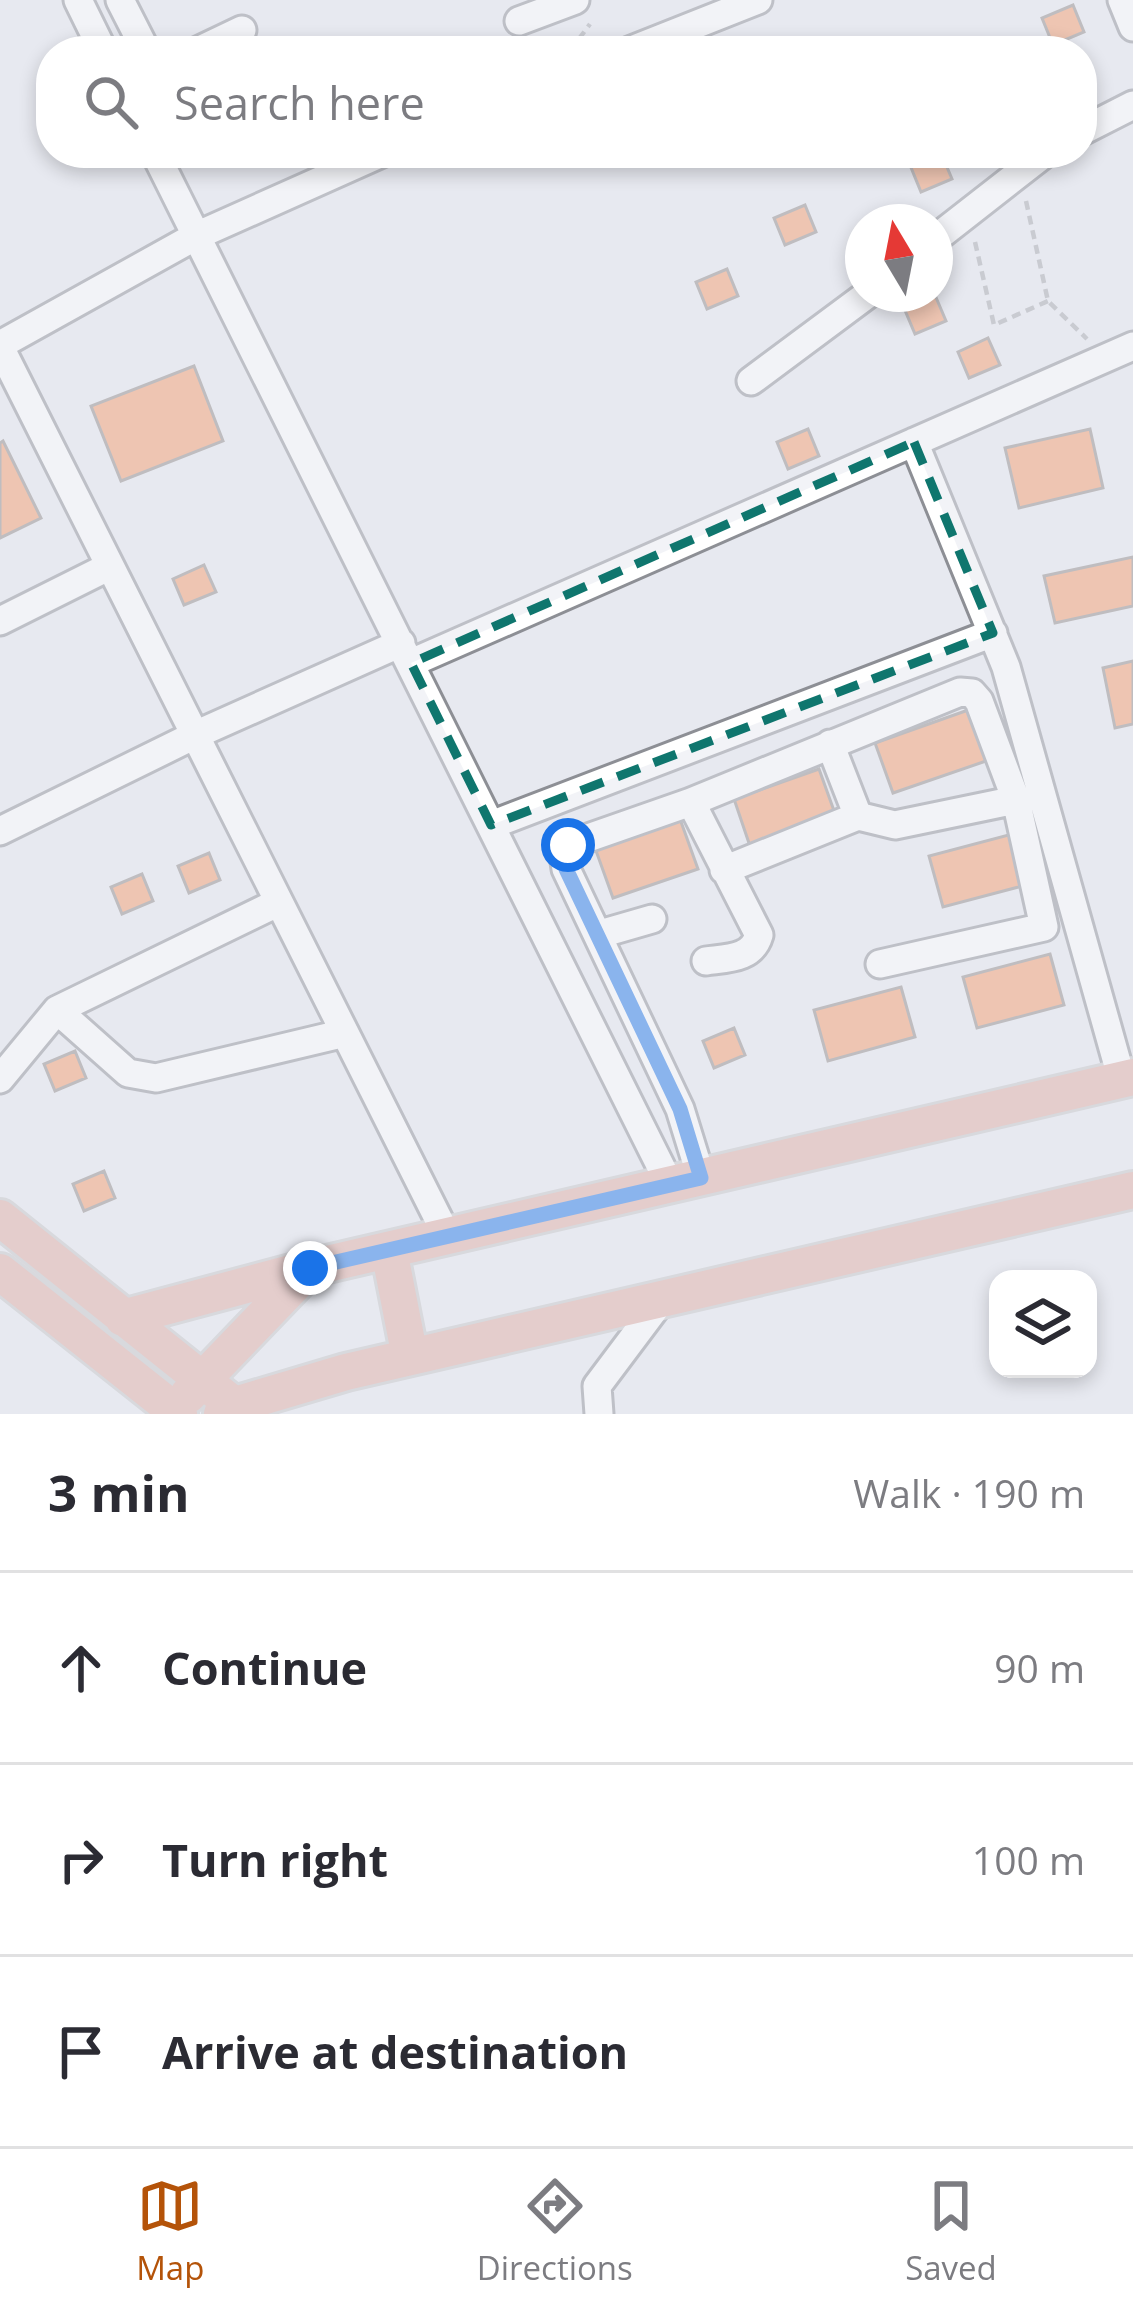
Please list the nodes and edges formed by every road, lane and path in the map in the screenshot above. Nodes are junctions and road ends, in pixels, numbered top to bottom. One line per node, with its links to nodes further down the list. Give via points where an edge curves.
1 (78, 0): 9 (street)
2 (120, 0): 10 (street)
3 (758, 0): 12 (street)
4 (1122, 0): 7 (street)
5 (585, 9): 6 (street)
6 (519, 20)
7 (1133, 27)
8 (242, 30): 11 (street)
9 (96, 36)
10 (138, 36)
11 (229, 36)
12 (666, 36)
13 (1133, 106): 14 (street)
14 (1097, 124)
15 (162, 168): 21 (street)
16 (348, 168): 21 (street)
17 (1025, 168): 18 (street)
18 (1020, 172): 19 (street); 22 (path)
19 (968, 213): 20 (street); 22 (path, via 994,325)
20 (953, 225)
21 (196, 236): 24 (street); 32 (street)
22 (1048, 302): 26 (path)
23 (845, 311): 27 (street)
24 (0, 346): 29 (street)
25 (1133, 346): 26 (street)
26 (1106, 357): 28 (street)
27 (751, 381)
28 (914, 442): 31 (street); 32 (street)
29 (110, 566): 30 (street); 33 (street)
30 (0, 621)
31 (993, 633): 38 (street); 49 (street)
32 (406, 653): 33 (street); 38 (street)
33 (195, 735): 39 (street); 41 (street)
34 (830, 744): 35 (street, via 972,693); 36 (street); 37 (street)
35 (1016, 800): 37 (street, via 895,825); 45 (street, via 1044,926)
36 (692, 802): 40 (street); 43 (street, via 568,845 566,869)
37 (858, 816): 40 (street)
38 (491, 825): 50 (street)
39 (0, 831)
40 (724, 870): 44 (street, via 759,935 744,955)
41 (279, 902): 46 (street); 47 (street)
42 (652, 919): 43 (street)
43 (600, 934): 50 (street, via 680,1109)
44 (706, 962)
45 (880, 964)
46 (57, 1010): 47 (street, via 128,1072 156,1078); 48 (street)
47 (345, 1034): 53 (street)
48 (0, 1079)
49 (1128, 1079): 50 (main road)
50 (686, 1181): 53 (main road)
51 (1133, 1190): 57 (main road)
52 (0, 1219): 58 (main road)
53 (447, 1236): 54 (main road)
54 (389, 1250): 55 (main road); 59 (main road)
55 (310, 1268): 58 (main road); 61 (main road)
56 (0, 1272): 63 (main road)
57 (663, 1298): 59 (main road); 65 (street, via 597,1386)
58 (124, 1318): 61 (main road)
59 (410, 1358): 60 (main road)
60 (346, 1372): 62 (main road); 64 (main road)
61 (200, 1380): 62 (main road); 63 (main road)
62 (234, 1411)
63 (177, 1413)
64 (323, 1414)
65 (599, 1414)

